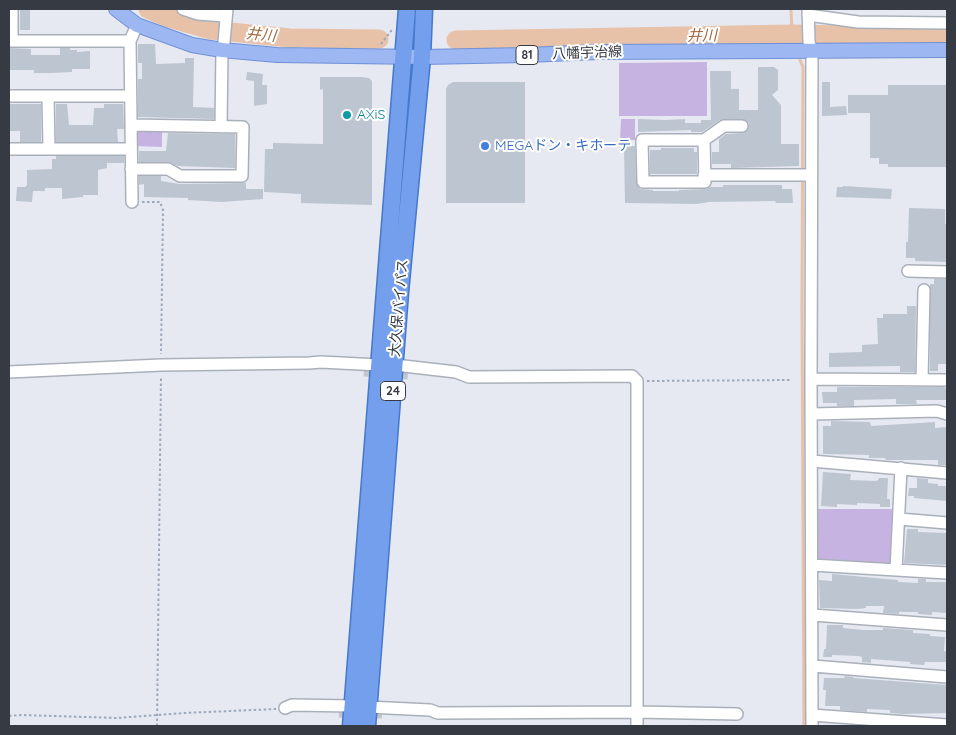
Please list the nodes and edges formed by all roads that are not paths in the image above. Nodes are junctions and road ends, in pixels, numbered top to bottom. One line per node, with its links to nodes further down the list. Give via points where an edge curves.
1 (12, 9): 11 (street)
2 (116, 9): 9 (main road, 八幡宇治線 / 81)
3 (183, 9): 6 (street, via 198,14)
4 (407, 9): 15 (highway, 大久保バイパス / 24)
5 (424, 9): 16 (highway, 大久保バイパス / 24)
6 (226, 12): 12 (street)
7 (808, 15): 8 (street, via 858,22); 13 (street)
8 (947, 23)
9 (137, 25): 10 (street); 12 (main road, 八幡宇治線 / 81, via 192,45)
10 (130, 40): 11 (street); 19 (street)
11 (10, 41)
12 (223, 46): 15 (main road, 八幡宇治線 / 81, via 277,55); 22 (street)
13 (811, 46): 14 (main road, 八幡宇治線 / 81); 16 (main road, 八幡宇治線 / 81); 29 (street)
14 (947, 50)
15 (404, 57): 16 (main road, 八幡宇治線 / 81); 35 (highway, 大久保バイパス / 24)
16 (422, 57): 35 (highway, 大久保バイパス / 24)
17 (9, 96): 18 (street)
18 (48, 96): 19 (street); 25 (street)
19 (130, 96): 20 (street)
20 (131, 125): 22 (street); 26 (street)
21 (742, 126): 23 (street, via 724,126)
22 (221, 127): 27 (street, via 244,127 242,176 180,176 168,169)
23 (704, 140): 28 (street); 28 (street, via 642,140 642,182 704,182)
24 (9, 148): 25 (street)
25 (49, 149): 26 (street)
26 (131, 149): 27 (street)
27 (132, 169): 30 (street)
28 (704, 175): 29 (street)
29 (808, 175): 39 (street)
30 (132, 202)
31 (908, 271): 32 (street)
32 (947, 272)
33 (924, 290): 40 (street)
34 (309, 363): 35 (street); 35 (street, via 315,367); 36 (street)
35 (380, 367): 38 (street, via 456,372); 57 (highway, 大久保バイパス / 24)
36 (9, 372)
37 (409, 374): 38 (street)
38 (469, 377): 58 (street, via 632,376 637,381)
39 (811, 379): 40 (street); 42 (street)
40 (922, 380): 41 (street)
41 (947, 380)
42 (812, 414): 43 (street, via 937,411); 44 (street)
43 (947, 414)
44 (812, 461): 45 (street); 49 (street)
45 (901, 468): 46 (street); 47 (street)
46 (947, 473)
47 (898, 519): 48 (street); 50 (street)
48 (947, 523)
49 (812, 565): 50 (street); 52 (street)
50 (896, 570): 51 (street)
51 (947, 573)
52 (813, 616): 53 (street); 54 (street)
53 (947, 625)
54 (813, 666): 55 (street); 60 (street)
55 (947, 677)
56 (285, 708): 57 (street, via 292,705)
57 (360, 710): 58 (street); 62 (highway, 大久保バイパス / 24); 63 (highway, 大久保バイパス / 24)
58 (637, 712): 59 (street); 64 (street)
59 (738, 714)
60 (812, 721): 61 (street)
61 (947, 725)
62 (351, 726)
63 (367, 726)
64 (637, 726)

